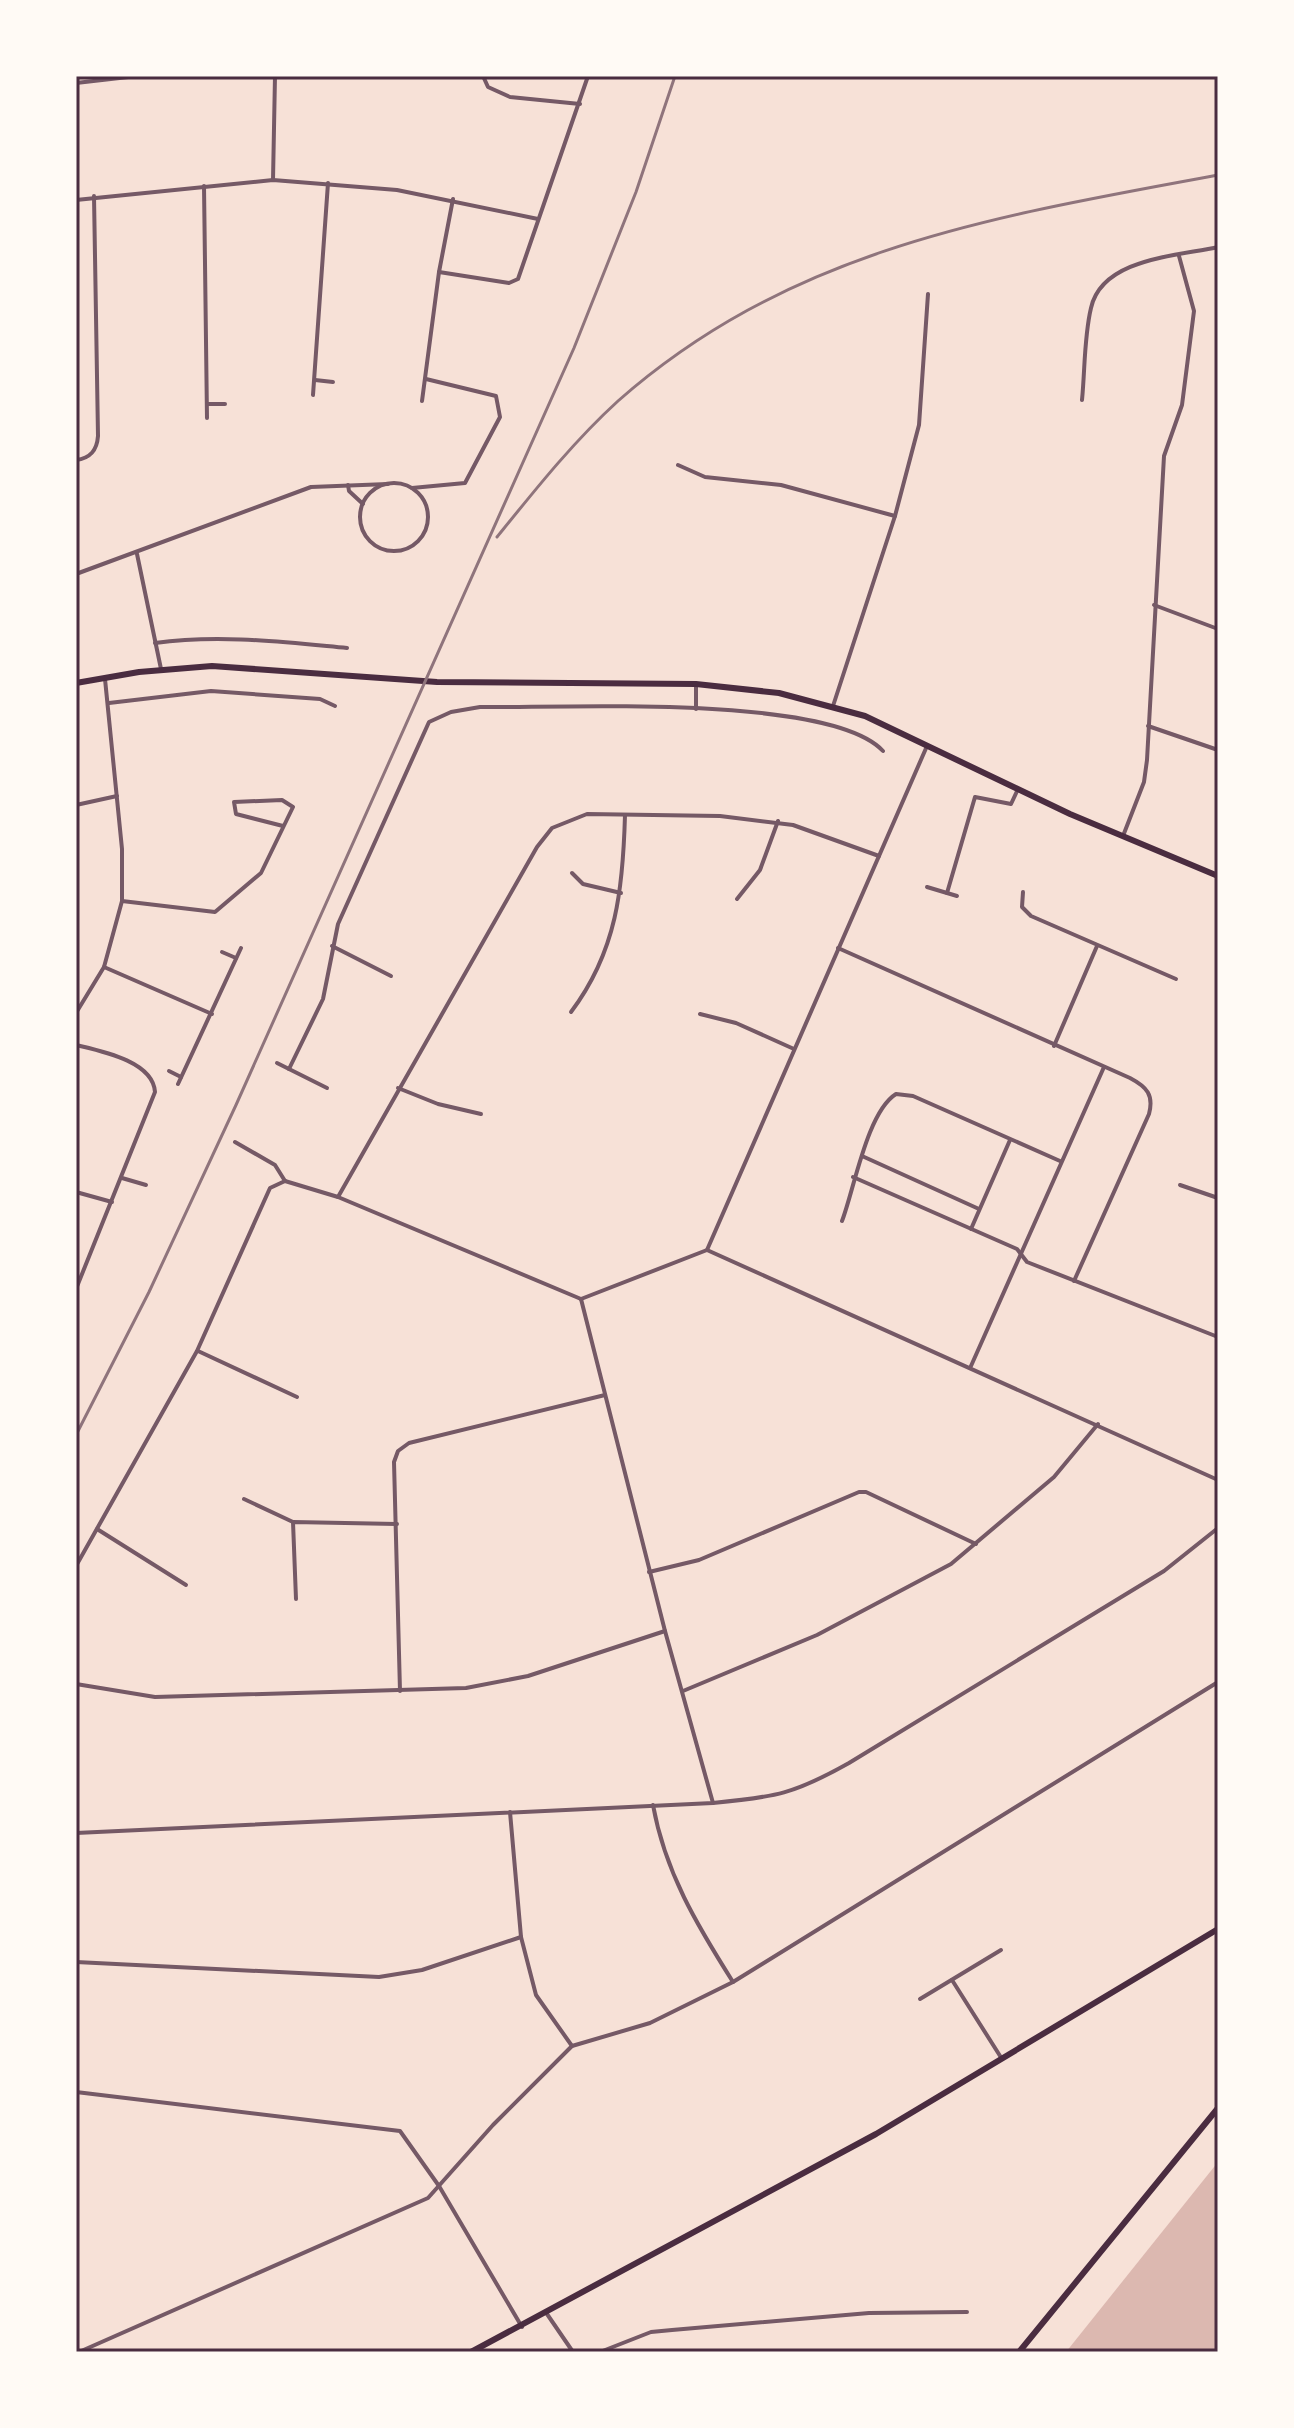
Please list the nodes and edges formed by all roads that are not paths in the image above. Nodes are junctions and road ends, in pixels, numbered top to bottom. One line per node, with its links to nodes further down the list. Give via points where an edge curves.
1 (137, 76): 9 (street)
2 (275, 76): 11 (street)
3 (357, 76): 4 (street)
4 (365, 76)
5 (383, 76): 8 (street)
6 (483, 76): 10 (street, via 488,87 510,97)
7 (588, 76): 10 (street)
8 (423, 77)
9 (76, 83)
10 (580, 104): 17 (street)
11 (273, 180): 12 (street); 13 (street)
12 (328, 183): 15 (street); 23 (street)
13 (204, 186): 14 (street); 28 (street)
14 (94, 196): 16 (street); 31 (street, via 98,436 90,456)
15 (453, 199): 17 (street); 20 (street)
16 (76, 200)
17 (538, 219): 20 (street, via 518,279 509,283)
18 (1218, 247): 19 (street)
19 (1179, 256): 26 (street, via 1129,266 1097,293 1091,306); 40 (street, via 1194,311 1182,405 1164,456)
20 (439, 272): 22 (street)
21 (928, 294): 37 (street, via 919,425)
22 (426, 379): 27 (street); 35 (street, via 496,396 501,407 465,483)
23 (314, 380): 24 (street); 25 (street)
24 (333, 382)
25 (313, 395)
26 (1082, 400)
27 (422, 401)
28 (208, 404): 29 (street); 30 (street)
29 (225, 404)
30 (207, 418)
31 (76, 460)
32 (678, 465): 37 (street, via 705,477 781,485)
33 (388, 484): 34 (street); 35 (street); 36 (street, via 369,494)
34 (348, 485): 36 (street); 38 (street, via 311,487)
35 (412, 488): 36 (street, via 428,516 422,537 404,550 382,549 365,536)
36 (363, 504)
37 (895, 516): 50 (street)
38 (137, 554): 39 (street); 42 (street)
39 (76, 574)
40 (1154, 605): 41 (street); 52 (street)
41 (1218, 629)
42 (155, 643): 43 (street, via 252,640); 44 (street)
43 (347, 648)
44 (161, 669): 45 (main road); 47 (main road, via 246,667 437,682)
45 (105, 678): 46 (main road); 48 (street)
46 (76, 683)
47 (696, 684): 50 (main road, via 767,691); 51 (street)
48 (109, 703): 49 (street, via 211,691 320,699); 57 (street)
49 (335, 706)
50 (833, 706): 53 (main road)
51 (696, 709): 55 (street, via 817,721 869,738); 73 (street, via 480,707 429,722)
52 (1147, 726): 54 (street); 62 (street, via 1144,782)
53 (929, 743): 56 (main road); 63 (street)
54 (1218, 750)
55 (883, 751)
56 (1018, 789): 62 (main road); 69 (street, via 1011,804 975,797)
57 (118, 796): 58 (street); 72 (street)
58 (76, 805)
59 (625, 815): 60 (street); 68 (street); 96 (street, via 587,814 552,828)
60 (778, 821): 63 (street); 71 (street, via 760,870)
61 (283, 826): 61 (street, via 291,803 234,802 236,814); 72 (street, via 261,873 215,912)
62 (1123, 836): 65 (main road)
63 (879, 856): 76 (street)
64 (572, 873): 68 (street, via 583,884)
65 (1218, 876)
66 (927, 887): 69 (street)
67 (1023, 892): 74 (street, via 1022,907 1031,916)
68 (621, 893): 82 (street, via 615,924)
69 (947, 893): 70 (street)
70 (957, 896)
71 (737, 899)
72 (122, 901): 79 (street)
73 (332, 946): 80 (street); 91 (street, via 323,999)
74 (1097, 946): 81 (street); 87 (street)
75 (241, 948): 78 (street)
76 (838, 948): 87 (street); 88 (street)
77 (222, 952): 78 (street)
78 (236, 958): 84 (street)
79 (104, 967): 83 (street); 84 (street)
80 (391, 976)
81 (1176, 979)
82 (571, 1012)
83 (76, 1013)
84 (212, 1014): 93 (street)
85 (700, 1014): 88 (street, via 736,1023)
86 (76, 1045): 103 (street, via 145,1070 155,1084)
87 (1054, 1046): 90 (street)
88 (794, 1049): 114 (street)
89 (277, 1063): 91 (street)
90 (1104, 1067): 101 (street); 116 (street, via 1141,1084 1152,1104)
91 (289, 1069): 95 (street)
92 (169, 1071): 93 (street)
93 (182, 1077): 94 (street)
94 (178, 1084)
95 (327, 1088)
96 (398, 1088): 97 (street); 108 (street)
97 (481, 1114)
98 (1010, 1140): 100 (street, via 913,1096 896,1094 884,1106); 101 (street); 111 (street)
99 (235, 1142): 104 (street, via 267,1158)
100 (862, 1156): 102 (street); 111 (street)
101 (1060, 1161): 115 (street)
102 (853, 1177): 112 (street); 113 (street)
103 (121, 1178): 105 (street); 110 (street)
104 (285, 1181): 108 (street); 120 (street, via 270,1188)
105 (146, 1185)
106 (1180, 1185): 109 (street)
107 (76, 1192): 110 (street)
108 (338, 1197): 118 (street)
109 (1218, 1198)
110 (112, 1202): 117 (street)
111 (979, 1209): 113 (street)
112 (842, 1221)
113 (971, 1229): 115 (street)
114 (707, 1250): 118 (street); 121 (street)
115 (1022, 1255): 116 (street, via 1027,1262); 121 (street)
116 (1074, 1281): 119 (street)
117 (76, 1289)
118 (581, 1299): 122 (street)
119 (1218, 1337)
120 (197, 1351): 123 (street); 130 (street)
121 (971, 1366): 124 (street)
122 (605, 1395): 128 (street, via 403,1446 394,1462); 133 (street)
123 (297, 1397)
124 (1098, 1424): 125 (street); 131 (street, via 1054,1477)
125 (1218, 1480)
126 (244, 1499): 127 (street)
127 (293, 1522): 128 (street); 135 (street)
128 (398, 1524): 139 (street)
129 (1218, 1528): 141 (street, via 1164,1571 805,1788)
130 (97, 1529): 132 (street); 134 (street)
131 (976, 1544): 133 (street, via 866,1492 699,1560); 140 (street, via 951,1564 817,1635)
132 (76, 1566)
133 (649, 1572): 136 (street)
134 (186, 1585)
135 (296, 1599)
136 (665, 1631): 139 (street, via 501,1683); 140 (street)
137 (1218, 1682): 150 (street)
138 (76, 1684): 139 (street, via 155,1697)
139 (400, 1691)
140 (683, 1691): 141 (street)
141 (713, 1803): 142 (street)
142 (653, 1805): 143 (street); 150 (street, via 671,1875)
143 (510, 1812): 144 (street); 146 (street)
144 (76, 1833)
145 (1218, 1929): 153 (main road)
146 (521, 1937): 148 (street, via 422,1970 379,1977); 152 (street, via 536,1995)
147 (1001, 1950): 149 (street)
148 (76, 1962)
149 (952, 1980): 151 (street); 153 (street)
150 (733, 1982): 152 (street, via 650,2023)
151 (920, 1999)
152 (572, 2046): 156 (street)
153 (1002, 2060): 158 (main road)
154 (76, 2092): 156 (street, via 400,2131)
155 (1218, 2108): 165 (main road)
156 (439, 2186): 159 (street); 161 (street, via 428,2198)
157 (967, 2312): 164 (street, via 869,2313 651,2332)
158 (547, 2314): 159 (main road); 163 (street)
159 (522, 2327): 162 (main road)
160 (76, 2346): 161 (street)
161 (80, 2352)
162 (471, 2352)
163 (573, 2352)
164 (600, 2352)
165 (1019, 2352)

